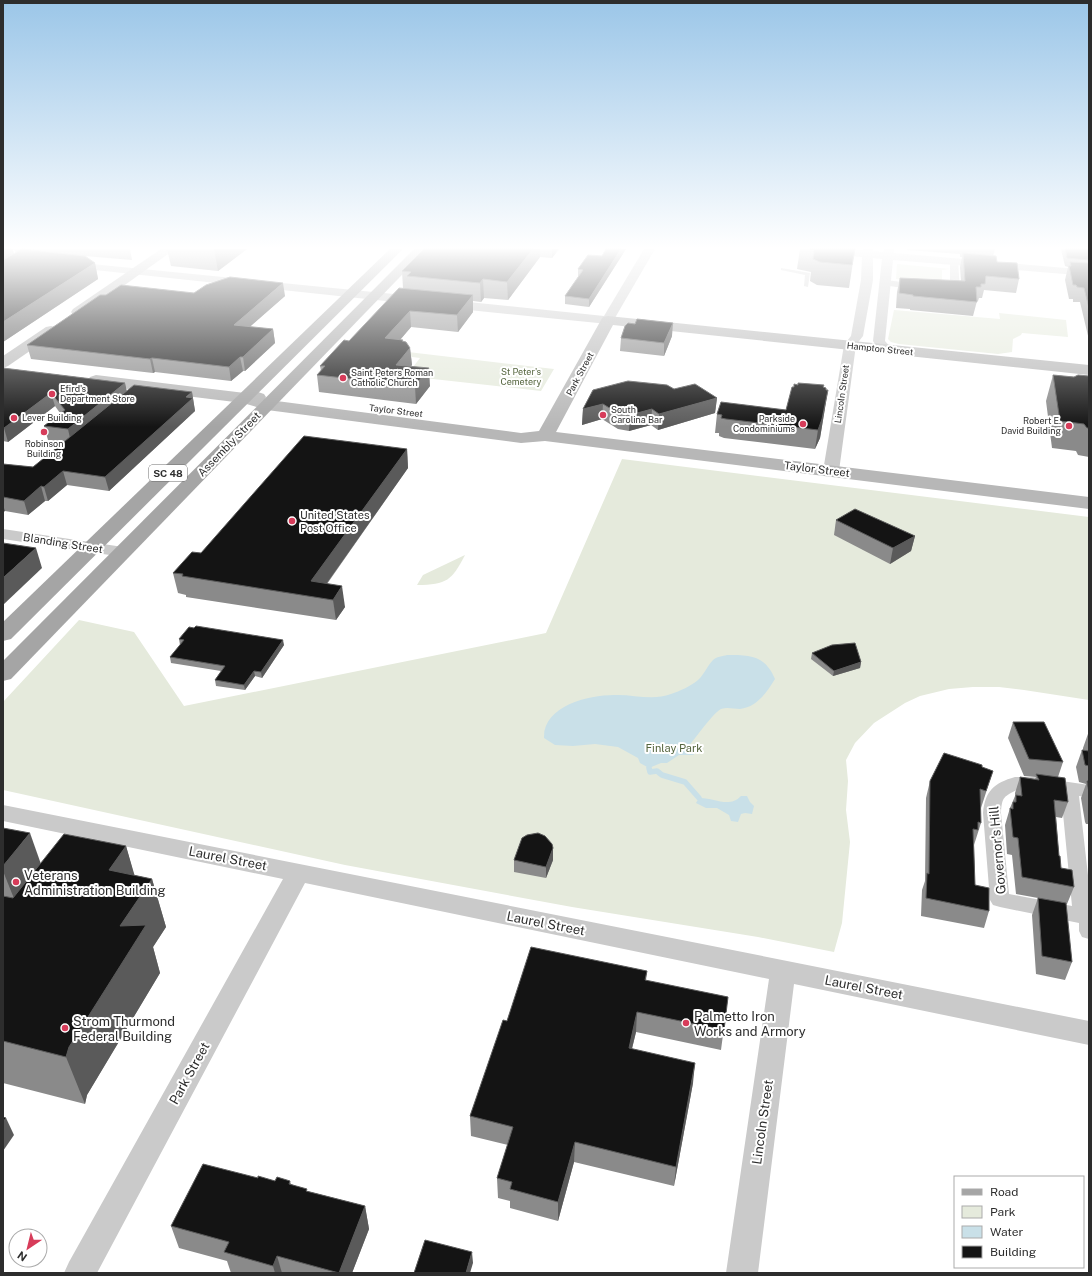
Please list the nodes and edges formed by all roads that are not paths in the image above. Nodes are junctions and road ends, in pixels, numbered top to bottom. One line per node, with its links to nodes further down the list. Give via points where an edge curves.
1 (75, 309): 12 (main road)
2 (81, 309): 13 (main road)
3 (336, 309): 18 (main road, Assembly Street / SC 48)
4 (362, 309): 19 (main road, Assembly Street / SC 48)
5 (493, 309): 9 (street, Hampton Street)
6 (615, 309): 9 (street, Park Street)
7 (862, 309): 10 (street, Lincoln Street, via 857,336)
8 (882, 309): 11 (street, via 879,341)
9 (608, 320): 10 (main road, Hampton Street); 20 (main road, Park Street)
10 (850, 345): 11 (main road, Hampton Street); 21 (street, Lincoln Street)
11 (885, 349): 15 (main road, Hampton Street)
12 (3, 357)
13 (3, 364)
14 (3, 369): 16 (main road)
15 (1089, 370)
16 (20, 371)
17 (82, 378): 18 (main road, Taylor Street, via 142,388)
18 (244, 398): 19 (main road, Taylor Street); 24 (main road, Assembly Street / SC 48)
19 (272, 400): 20 (main road, Taylor Street, via 521,438); 25 (main road, Assembly Street / SC 48)
20 (545, 436): 21 (main road, Taylor Street)
21 (831, 471): 22 (main road, Taylor Street)
22 (1089, 503)
23 (3, 534): 24 (street, Blanding Street)
24 (91, 548): 25 (street, Blanding Street); 26 (main road, Assembly Street / SC 48)
25 (123, 552): 27 (main road, Assembly Street / SC 48)
26 (3, 634)
27 (3, 674)
28 (1069, 788): 29 (street, Governor's Hill); 32 (street, Governor's Hill); 32 (street, Governor's Hill, via 1015,783 998,792 993,800 1000,900)
29 (1089, 791)
30 (3, 813): 31 (street, Laurel Street)
31 (298, 872): 33 (street, Laurel Street); 35 (street, Park Street)
32 (1087, 920)
33 (782, 971): 34 (street, Laurel Street); 36 (street, Lincoln Street)
34 (1089, 1033)
35 (80, 1273)
36 (742, 1273)

